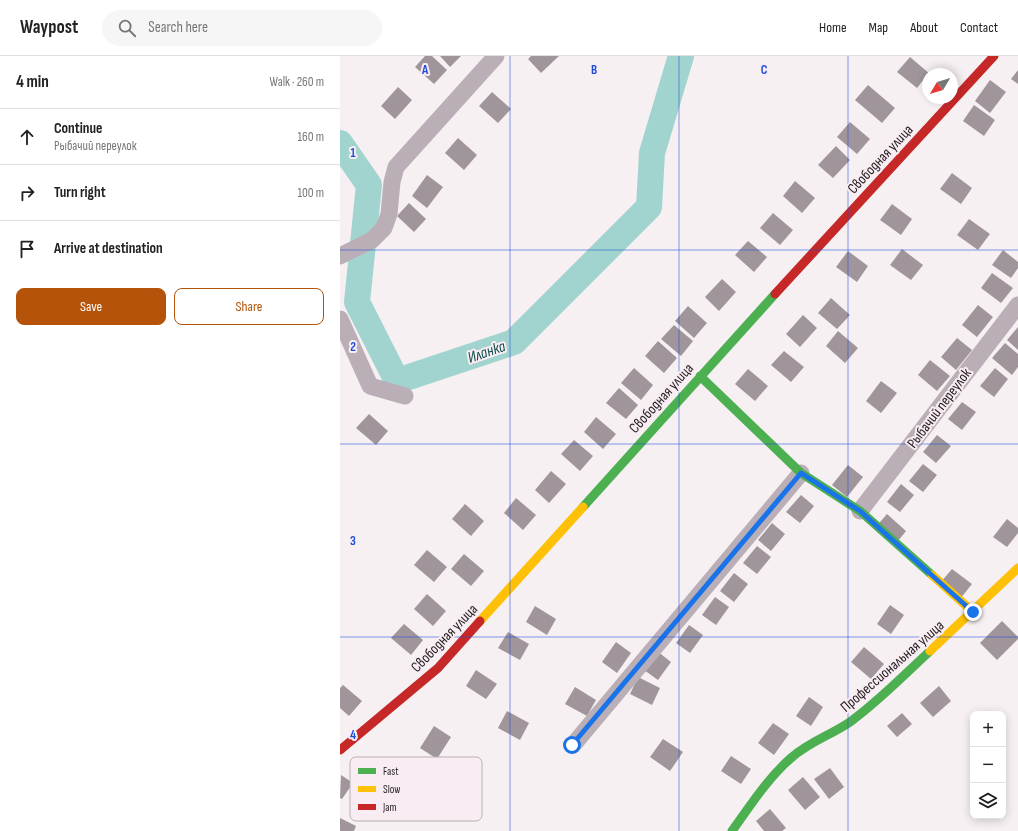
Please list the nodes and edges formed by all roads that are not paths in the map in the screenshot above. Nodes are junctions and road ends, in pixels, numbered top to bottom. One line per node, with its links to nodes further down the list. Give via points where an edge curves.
1 (496, 56): 3 (street, via 396,168 389,214 384,228 372,240)
2 (994, 56): 6 (street, Свободная улица)
3 (342, 255)
4 (1018, 305): 9 (street, Рыбачий переулок)
5 (340, 319): 7 (street, via 370,386)
6 (700, 376): 8 (street); 13 (street, Свободная улица, via 438,668)
7 (405, 396)
8 (801, 473): 9 (street); 12 (street)
9 (860, 511): 11 (street)
10 (1018, 568): 11 (street, Профессиональная улица)
11 (973, 612): 14 (street, Профессиональная улица, via 866,710 792,757 772,776)
12 (572, 745)
13 (340, 750)
14 (732, 831)

